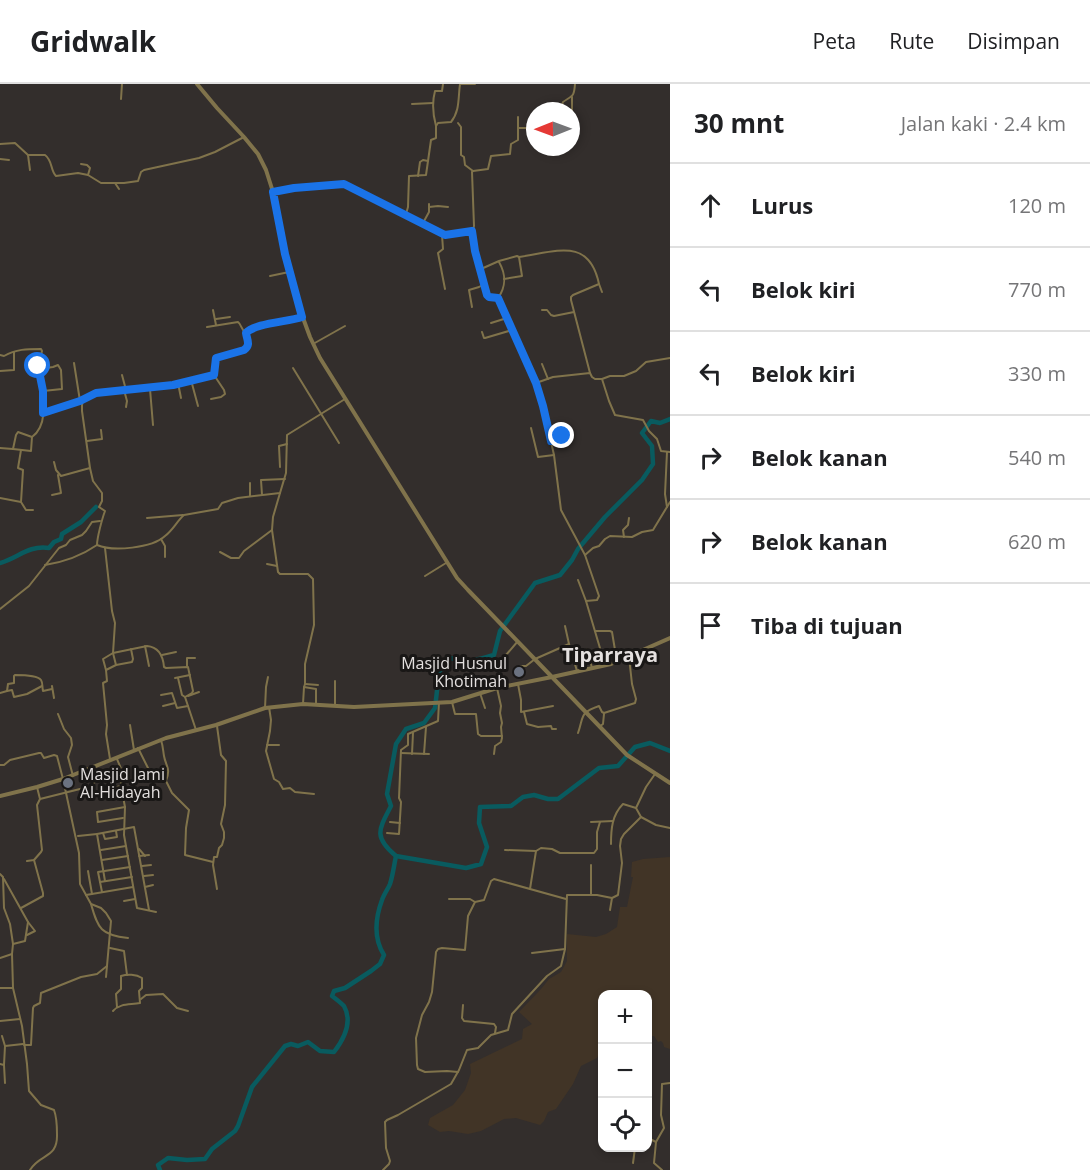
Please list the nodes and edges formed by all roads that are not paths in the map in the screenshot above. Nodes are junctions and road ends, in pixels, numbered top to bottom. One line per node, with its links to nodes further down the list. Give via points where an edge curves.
1 (122, 84): 8 (street)
2 (197, 84): 18 (street)
3 (443, 84): 12 (street, via 441,91 435,92)
4 (458, 84): 5 (street); 15 (street, via 454,118)
5 (475, 84)
6 (575, 84): 7 (street)
7 (573, 97): 9 (street); 10 (street)
8 (121, 99)
9 (563, 102)
10 (573, 102)
11 (412, 104): 12 (street)
12 (434, 104): 15 (street)
13 (518, 117): 16 (street)
14 (458, 123): 26 (street, via 461,155)
15 (436, 126): 23 (street)
16 (518, 128): 17 (street); 26 (street, via 510,154 490,156 488,169)
17 (526, 128)
18 (244, 137): 29 (street, via 200,158 144,170 136,182); 31 (street, via 258,154)
19 (0, 144): 20 (street, via 15,143)
20 (28, 155): 25 (street); 27 (street, via 48,156 56,176)
21 (0, 159): 22 (street)
22 (9, 160)
23 (428, 161): 28 (street, via 426,175); 28 (street, via 420,162)
24 (81, 164): 27 (street, via 90,168)
25 (30, 170)
26 (473, 171): 35 (street)
27 (88, 175): 29 (street, via 101,183)
28 (418, 176): 33 (street, via 409,176)
29 (114, 183): 30 (street)
30 (119, 189)
31 (273, 192): 33 (street, via 344,184); 40 (street)
32 (448, 207): 34 (street, via 429,205)
33 (406, 214): 34 (street)
34 (423, 223): 36 (street)
35 (472, 231): 36 (street); 39 (street)
36 (442, 234): 45 (street, via 443,249 438,253)
37 (519, 257): 38 (street); 42 (street, via 522,276); 44 (street, via 562,250 582,254 594,267)
38 (499, 261): 39 (street); 42 (street)
39 (480, 270): 43 (street)
40 (289, 272): 41 (street); 53 (street)
41 (270, 276)
42 (504, 279): 47 (street)
43 (484, 284): 47 (street, via 488,296); 48 (street, via 469,290)
44 (599, 284): 46 (street); 51 (street, via 571,297)
45 (445, 289)
46 (602, 292)
47 (498, 298): 54 (street)
48 (472, 307)
49 (213, 310): 55 (street)
50 (542, 310): 51 (street, via 554,316)
51 (574, 312): 72 (street)
52 (230, 317): 55 (street)
53 (302, 317): 62 (street, via 257,326); 63 (street)
54 (507, 318): 56 (street); 60 (street)
55 (216, 319): 57 (street)
56 (491, 322)
57 (216, 325): 59 (street); 62 (street, via 238,322)
58 (345, 326): 63 (street)
59 (207, 327)
60 (513, 330): 61 (street, via 485,338); 79 (street)
61 (482, 332)
62 (246, 333): 74 (street, via 247,348 216,358)
63 (313, 344): 86 (street)
64 (14, 352): 71 (street, via 14,370)
65 (0, 355): 70 (street, via 41,349)
66 (670, 358): 76 (street, via 646,362 627,375)
67 (74, 363): 87 (street)
68 (542, 364): 75 (street)
69 (293, 368): 91 (street)
70 (39, 369): 82 (street); 82 (street, via 58,365 61,370 62,389)
71 (0, 371)
72 (590, 372): 75 (street); 76 (street, via 593,378)
73 (122, 375): 81 (street)
74 (214, 375): 77 (street); 85 (street, via 225,394)
75 (548, 379): 79 (street)
76 (603, 379): 104 (street, via 615,415 643,420 661,451)
77 (191, 380): 78 (street); 88 (street)
78 (178, 383): 80 (street); 83 (street)
79 (536, 383): 98 (street)
80 (150, 388): 81 (street); 92 (street)
81 (125, 390): 84 (street, via 96,393); 89 (street)
82 (43, 391): 90 (street)
83 (181, 398)
84 (84, 399): 87 (street); 97 (street)
85 (211, 399)
86 (345, 399): 91 (street); 133 (street)
87 (80, 401): 90 (street)
88 (198, 406)
89 (126, 407)
90 (43, 413): 96 (street)
91 (322, 413): 99 (street); 100 (street, via 288,434)
92 (153, 425)
93 (559, 426): 98 (street, via 561,439)
94 (531, 428): 105 (street, via 538,457)
95 (101, 430): 97 (street, via 102,439)
96 (32, 437): 102 (street, via 18,432); 103 (street, via 31,451)
97 (87, 441): 108 (street)
98 (551, 441): 105 (street)
99 (339, 443)
100 (287, 444): 107 (street, via 279,446); 110 (street)
101 (0, 448): 102 (street)
102 (13, 449): 103 (street)
103 (21, 450): 117 (street)
104 (668, 452): 119 (street)
105 (554, 455): 131 (street, via 561,510)
106 (54, 462): 109 (street)
107 (280, 467)
108 (90, 468): 109 (street); 124 (street, via 93,481 102,492 99,507 105,511)
109 (58, 474): 113 (street, via 61,493)
110 (285, 479): 112 (street); 114 (street, via 261,480)
111 (250, 483): 115 (street)
112 (280, 493): 114 (street); 125 (street)
113 (52, 495)
114 (262, 495): 115 (street)
115 (250, 496): 121 (street, via 222,502 213,511)
116 (0, 498): 117 (street)
117 (21, 502): 120 (street, via 26,510)
118 (670, 502): 119 (street)
119 (667, 507): 126 (street, via 653,530)
120 (33, 510)
121 (184, 514): 123 (street); 127 (street)
122 (629, 518): 126 (street)
123 (147, 519)
124 (101, 521): 128 (street); 135 (street, via 92,522 86,531 59,548)
125 (272, 530): 130 (street, via 239,558); 136 (street)
126 (624, 537): 131 (street, via 606,538)
127 (161, 539): 129 (street, via 144,546); 132 (street)
128 (97, 545): 129 (street); 135 (street, via 83,555)
129 (105, 548): 152 (street, via 115,623)
130 (220, 552)
131 (585, 555): 139 (street, via 599,596 597,600)
132 (165, 557)
133 (447, 562): 137 (street); 144 (street, via 468,590)
134 (267, 564): 136 (street)
135 (45, 565): 140 (street, via 33,582)
136 (277, 566): 174 (street, via 279,573 308,574 313,579 314,625 306,654)
137 (426, 576)
138 (578, 580): 139 (street)
139 (586, 601): 142 (street)
140 (0, 609)
141 (565, 626): 145 (street)
142 (594, 631): 158 (street, via 612,631); 160 (street)
143 (670, 638): 155 (street)
144 (518, 641): 154 (street); 157 (street)
145 (569, 644): 150 (street); 157 (street)
146 (144, 646): 149 (street); 153 (street); 161 (street)
147 (577, 648): 150 (street)
148 (587, 648): 164 (street)
149 (131, 649): 152 (street); 159 (street, via 132,662)
150 (570, 650): 166 (street)
151 (176, 652): 153 (street)
152 (113, 653): 159 (street); 165 (street, via 103,659)
153 (162, 655): 162 (street, via 166,668)
154 (506, 655)
155 (629, 657): 158 (street); 196 (street, via 636,701)
156 (195, 658): 162 (street, via 186,658)
157 (535, 659): 163 (street); 169 (street)
158 (617, 662): 160 (street)
159 (116, 665): 165 (street)
160 (604, 665): 164 (street)
161 (149, 666)
162 (187, 666): 167 (street)
163 (520, 666)
164 (592, 668): 166 (street)
165 (106, 670): 217 (street, via 107,681 103,684)
166 (577, 671): 169 (street)
167 (190, 675): 181 (street, via 193,691); 181 (street, via 177,678)
168 (268, 677): 192 (street)
169 (552, 677): 172 (street); 195 (street)
170 (335, 681): 190 (street)
171 (318, 684): 174 (street)
172 (518, 684): 175 (street); 194 (street, via 520,711)
173 (42, 686): 176 (street, via 14,697 12,690); 176 (street, via 39,678 15,675 15,682 8,684); 182 (street, via 44,691 52,688)
174 (304, 686): 186 (street); 187 (street, via 315,688)
175 (497, 688): 179 (street); 206 (street)
176 (7, 691): 178 (street)
177 (200, 692): 181 (street)
178 (0, 693)
179 (480, 693): 183 (street); 193 (street)
180 (161, 695): 184 (street, via 172,693)
181 (185, 697): 189 (street)
182 (54, 698)
183 (452, 702): 185 (street); 206 (street, via 455,714 476,714 478,734)
184 (175, 703): 188 (street); 189 (street, via 177,708)
185 (438, 703): 190 (street); 200 (street, via 438,721)
186 (303, 704): 187 (street); 192 (street)
187 (315, 705): 190 (street)
188 (163, 706)
189 (188, 706): 203 (street)
190 (335, 706)
191 (553, 706): 194 (street)
192 (267, 708): 198 (street); 208 (street)
193 (485, 708)
194 (524, 712): 202 (street, via 527,724)
195 (585, 712): 196 (street, via 599,706); 201 (street); 205 (street)
196 (604, 713): 201 (street, via 604,722)
197 (57, 714): 221 (street, via 71,738 68,757)
198 (216, 724): 203 (street); 261 (street, via 226,761 221,824 224,838)
199 (130, 725): 210 (street)
200 (426, 726): 204 (street); 213 (street)
201 (599, 727): 220 (street, via 632,760)
202 (556, 729)
203 (196, 730): 207 (street)
204 (413, 732): 211 (street, via 408,734 408,745); 212 (street)
205 (578, 733)
206 (502, 736): 215 (street)
207 (160, 739): 210 (street); 223 (street, via 169,770)
208 (267, 744): 209 (street); 229 (street, via 274,780 283,789)
209 (279, 745)
210 (136, 749): 216 (street); 223 (street, via 152,776)
211 (401, 753): 212 (street); 242 (street)
212 (412, 754): 213 (street)
213 (424, 754): 214 (street)
214 (429, 754)
215 (494, 754)
216 (117, 757): 217 (street); 225 (street, via 122,771)
217 (110, 759): 219 (street)
218 (0, 765): 222 (street, via 39,753 44,758 55,755)
219 (91, 768): 221 (street); 228 (street, via 94,785)
220 (655, 774): 224 (street); 235 (street)
221 (73, 776): 222 (street)
222 (63, 779): 226 (street); 228 (street)
223 (166, 781): 261 (street, via 189,810 185,855)
224 (670, 783)
225 (121, 786): 227 (street); 231 (street)
226 (37, 787): 230 (street); 233 (street)
227 (113, 788)
228 (66, 793): 233 (street); 282 (street, via 79,853 80,884)
229 (314, 794)
230 (0, 796)
231 (123, 796): 232 (street); 234 (street)
232 (114, 798)
233 (40, 799): 258 (street, via 37,805 42,849)
234 (125, 807): 237 (street); 237 (street, via 97,812 98,822)
235 (636, 808): 236 (street); 238 (street, via 621,805)
236 (641, 817): 243 (street); 284 (street, via 621,838 618,894)
237 (124, 818): 244 (street)
238 (613, 821): 241 (street); 250 (street)
239 (390, 822): 242 (street)
240 (591, 822): 241 (street)
241 (600, 822): 255 (street, via 594,853 560,853 541,848)
242 (400, 823): 247 (street, via 399,834)
243 (670, 828)
244 (123, 829): 245 (street); 251 (street); 252 (street, via 134,827)
245 (116, 831): 246 (street); 246 (street, via 117,837 105,839)
246 (103, 833): 248 (street)
247 (387, 833)
248 (97, 834): 249 (street); 253 (street)
249 (78, 836)
250 (611, 844)
251 (126, 846): 253 (street); 256 (street)
252 (138, 849): 257 (street); 257 (street, via 147,855)
253 (100, 850): 259 (street)
254 (505, 850): 255 (street)
255 (536, 851): 279 (street)
256 (128, 856): 259 (street); 265 (street)
257 (140, 856): 264 (street)
258 (34, 860): 260 (street); 291 (street, via 43,896)
259 (102, 860): 267 (street)
260 (27, 861)
261 (213, 862): 278 (street)
262 (151, 865): 264 (street)
263 (591, 865): 283 (street)
264 (141, 866): 270 (street)
265 (130, 867): 267 (street); 272 (street)
266 (88, 871): 281 (street)
267 (104, 871): 273 (street); 274 (street, via 98,872)
268 (0, 874): 271 (street)
269 (153, 875): 270 (street)
270 (143, 876): 276 (street)
271 (3, 877): 291 (street); 299 (street, via 4,908)
272 (132, 877): 273 (street); 277 (street)
273 (105, 881): 274 (street)
274 (100, 882): 280 (street)
275 (153, 885): 276 (street)
276 (145, 886): 292 (street)
277 (133, 887): 280 (street); 285 (street)
278 (217, 889)
279 (530, 889): 287 (street); 289 (street, via 492,879 484,900)
280 (102, 892): 281 (street)
281 (92, 894): 282 (street)
282 (86, 895): 290 (street)
283 (591, 895): 284 (street); 287 (street, via 569,895)
284 (612, 898): 293 (street)
285 (135, 899): 288 (street); 292 (street, via 137,908)
286 (449, 899): 289 (street)
287 (567, 899): 301 (street)
288 (124, 901)
289 (475, 902): 324 (street, via 468,916 465,950 436,951 432,992 416,1038 420,1071)
290 (90, 904): 296 (street, via 98,926); 296 (street, via 106,913 111,921)
291 (21, 908): 295 (street)
292 (149, 910): 294 (street)
293 (610, 910)
294 (156, 912)
295 (28, 922): 297 (street); 297 (street, via 35,931)
296 (110, 935): 298 (street); 300 (street)
297 (26, 936): 299 (street, via 24,942)
298 (128, 938)
299 (13, 944): 303 (street)
300 (108, 948): 305 (street); 306 (street, via 124,951)
301 (565, 949): 302 (street); 319 (street, via 561,966 512,1014 508,1030)
302 (532, 953)
303 (12, 954): 304 (street); 309 (street)
304 (0, 958)
305 (107, 966): 307 (street); 317 (street, via 97,974 40,993 40,1003 33,1008)
306 (127, 975): 310 (street, via 142,978); 312 (street, via 120,977)
307 (106, 977)
308 (0, 988): 309 (street)
309 (13, 988): 315 (street)
310 (141, 999): 312 (street, via 139,1003); 314 (street, via 163,994 177,1008)
311 (463, 1005): 319 (street, via 464,1021 494,1024)
312 (117, 1007): 313 (street)
313 (113, 1011)
314 (188, 1011)
315 (20, 1019): 316 (street); 318 (street)
316 (0, 1022)
317 (32, 1026): 318 (street); 321 (street, via 31,1045)
318 (22, 1028): 321 (street)
319 (495, 1033): 324 (street, via 478,1048 467,1050)
320 (2, 1036): 322 (street)
321 (24, 1045): 322 (street); 331 (street, via 30,1094 55,1112 57,1122 55,1150)
322 (4, 1046): 323 (street)
323 (2, 1065): 325 (street)
324 (458, 1072): 332 (street, via 451,1084 385,1122 390,1161)
325 (5, 1083)
326 (670, 1083): 328 (street, via 662,1084 664,1128)
327 (652, 1140): 328 (street)
328 (656, 1142): 333 (street, via 654,1163)
329 (634, 1152): 330 (street)
330 (633, 1163)
331 (30, 1170)
332 (383, 1170)
333 (662, 1170)

